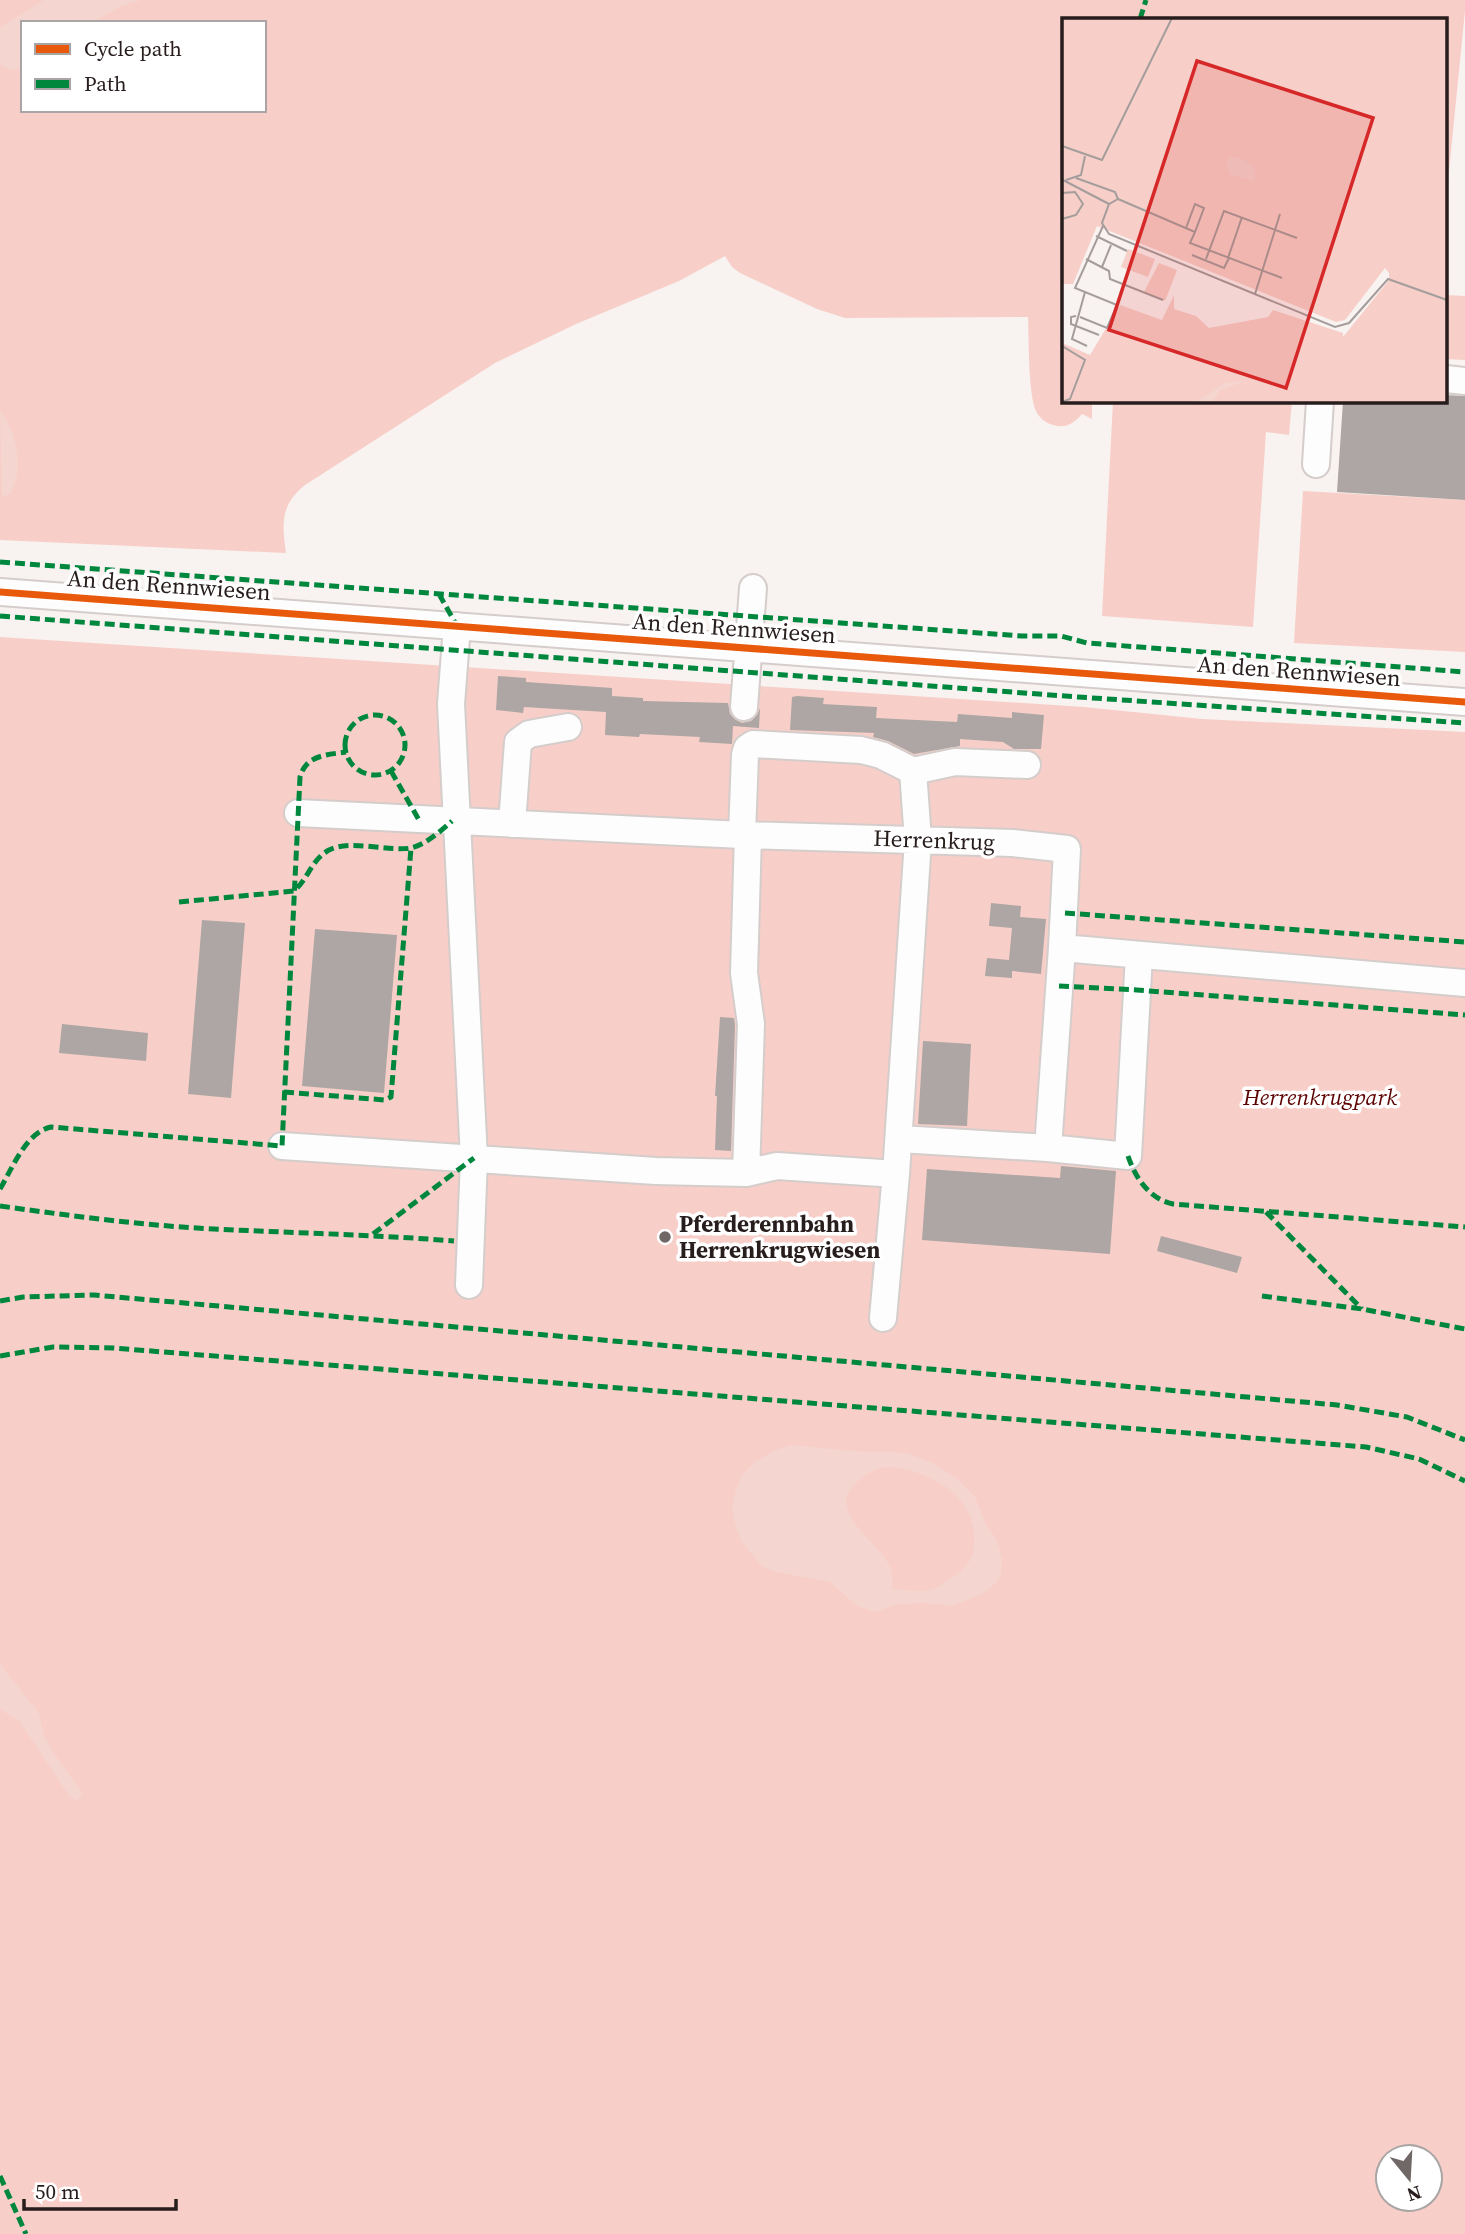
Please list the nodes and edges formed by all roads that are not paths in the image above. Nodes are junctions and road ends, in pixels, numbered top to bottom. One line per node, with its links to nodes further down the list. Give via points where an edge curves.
1 (1320, 402): 2 (street)
2 (1316, 464)
3 (753, 588): 6 (street)
4 (0, 592): 5 (street, An den Rennwiesen)
5 (457, 626): 6 (street, An den Rennwiesen); 13 (street, via 451,704)
6 (747, 648): 7 (street, An den Rennwiesen); 8 (street)
7 (1465, 702)
8 (744, 707)
9 (568, 727): 14 (street, via 529,734 518,742)
10 (1027, 765): 11 (street, via 954,762)
11 (913, 771): 15 (street, via 867,751 753,744 745,755); 16 (street)
12 (298, 813): 13 (street, Herrenkrug)
13 (457, 822): 14 (street, Herrenkrug); 23 (street)
14 (512, 824): 15 (street, Herrenkrug)
15 (745, 835): 16 (street, Herrenkrug); 24 (street, via 744,973 751,1024)
16 (918, 840): 17 (street, Herrenkrug, via 1067,849); 20 (street)
17 (1062, 948): 18 (street); 22 (street)
18 (1139, 955): 19 (street); 22 (street, via 1128,1156)
19 (1465, 983)
20 (900, 1139): 22 (street); 25 (street)
21 (282, 1146): 23 (street)
22 (1048, 1148)
23 (474, 1158): 24 (street, via 608,1169); 26 (street)
24 (746, 1173): 25 (street, via 777,1166)
25 (896, 1174): 27 (street)
26 (469, 1285)
27 (883, 1318)

